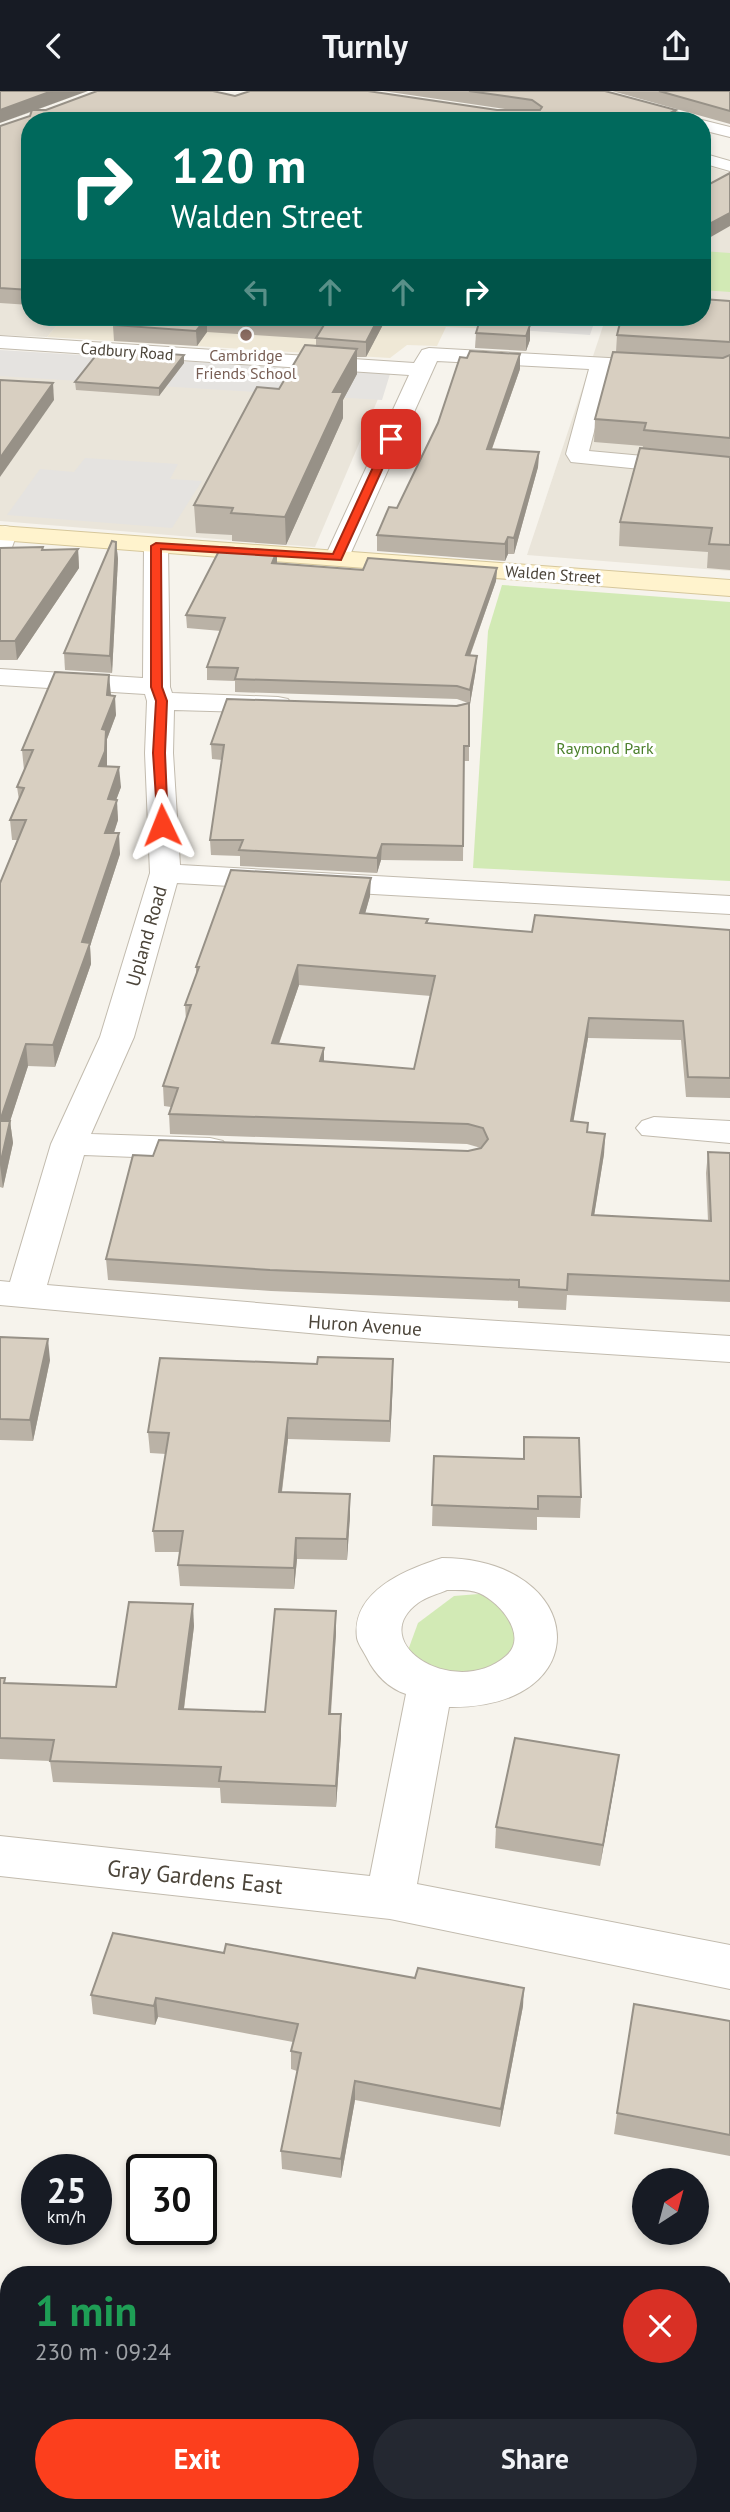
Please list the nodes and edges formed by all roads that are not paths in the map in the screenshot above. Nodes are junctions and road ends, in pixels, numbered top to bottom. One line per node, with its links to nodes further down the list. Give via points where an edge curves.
1 (584, 91): 2 (street)
2 (657, 112)
3 (711, 127): 4 (street)
4 (730, 132)
5 (711, 161): 6 (street)
6 (730, 166)
7 (0, 342): 8 (street, Cadbury Road)
8 (426, 362): 9 (street, Cadbury Road); 14 (street)
9 (601, 363): 10 (street, Cadbury Road); 11 (street, via 577,454 583,459)
10 (681, 368)
11 (730, 471)
12 (2, 539): 13 (street, Walden Street)
13 (156, 546): 14 (street, Walden Street); 17 (street)
14 (337, 557): 15 (street, Walden Street)
15 (730, 587)
16 (0, 677): 17 (street)
17 (159, 694): 18 (street); 19 (street)
18 (310, 706)
19 (165, 873): 20 (street, Upland Road); 23 (street, Upland Road, via 117,1037)
20 (730, 905)
21 (654, 1128): 22 (street)
22 (730, 1132)
23 (69, 1145): 24 (street); 25 (street, Upland Road)
24 (245, 1150)
25 (12, 1294): 26 (street, Huron Avenue, via 375,1326)
26 (730, 1349)
27 (430, 1687): 29 (street)
28 (0, 1856): 29 (street, Gray Gardens East)
29 (390, 1899): 30 (street, Gray Gardens East)
30 (730, 1967)

